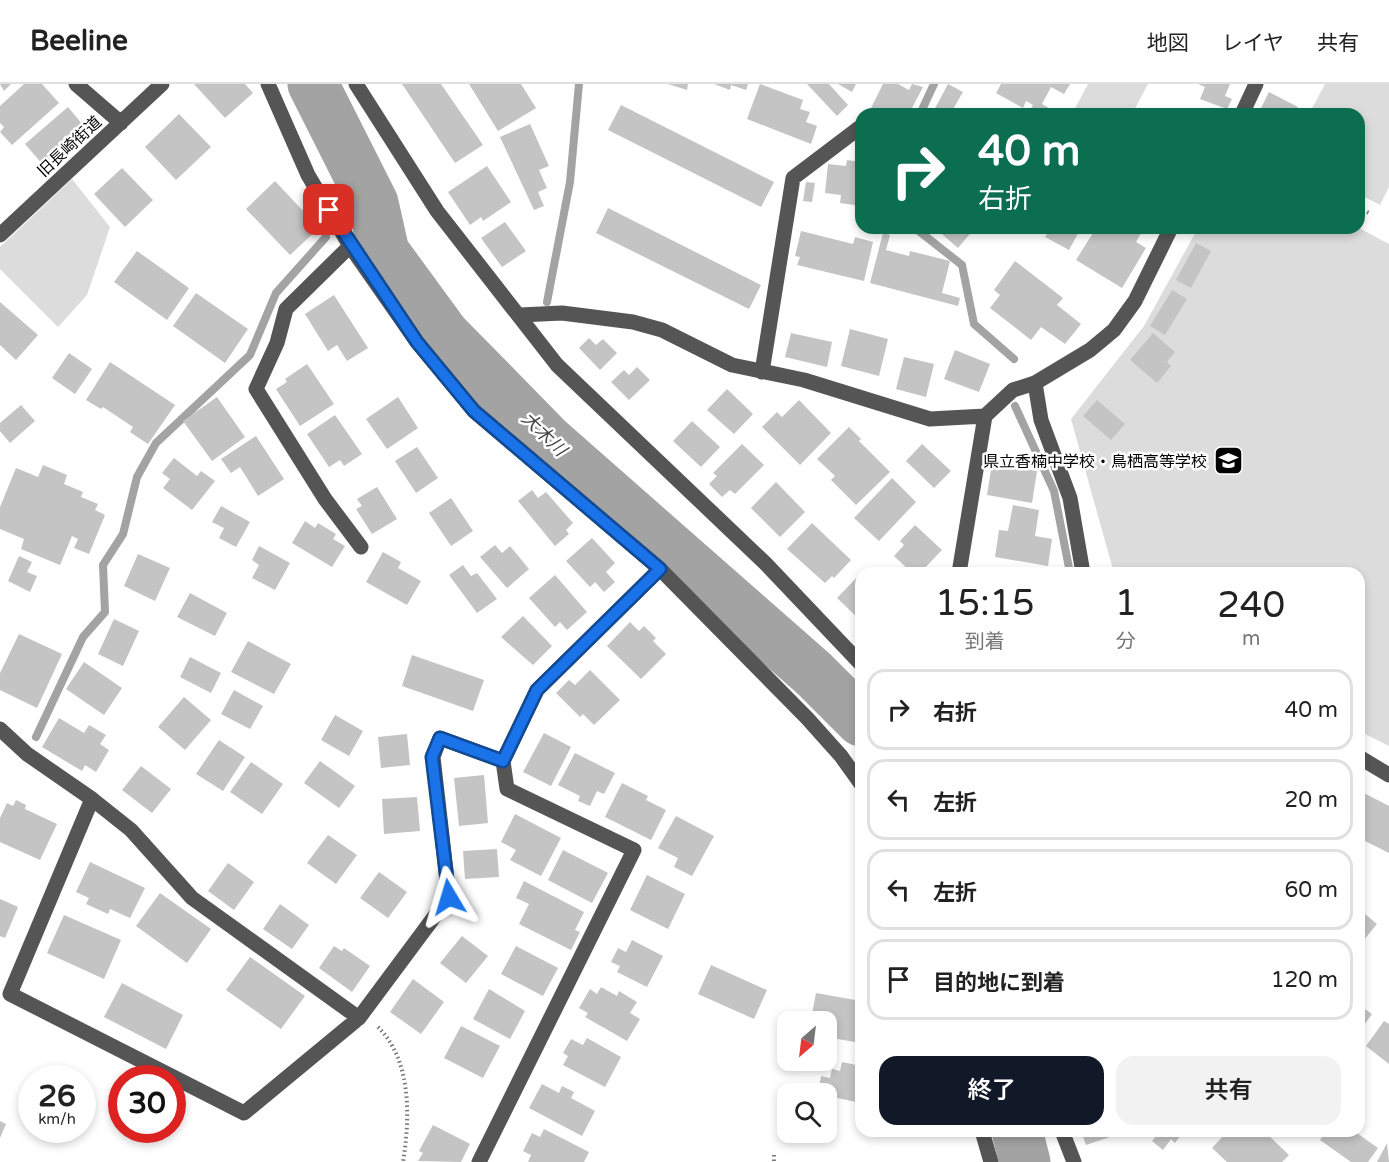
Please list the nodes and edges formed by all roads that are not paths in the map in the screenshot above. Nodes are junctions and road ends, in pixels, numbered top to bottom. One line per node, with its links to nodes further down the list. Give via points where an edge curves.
1 (76, 84): 7 (street)
2 (162, 84): 7 (street, 旧長崎街道)
3 (268, 84): 11 (street, via 308,175)
4 (356, 84): 12 (street, via 437,211)
5 (1256, 84): 6 (street)
6 (1245, 108)
7 (121, 123): 10 (street, 旧長崎街道)
8 (855, 131): 13 (street, via 793,178)
9 (1168, 234): 14 (street, via 1135,301 1114,330 1090,350)
10 (0, 235)
11 (350, 246): 16 (street, via 286,309 277,343 256,389 325,499); 19 (street, via 417,342 474,411)
12 (520, 315): 13 (street, via 561,314 633,322 662,330 732,365); 20 (street, via 557,365 765,563)
13 (762, 372): 15 (street, via 804,380 930,419)
14 (1035, 383): 15 (street, via 1013,390); 18 (street, via 1041,420 1070,498)
15 (985, 416): 17 (street)
16 (361, 547)
17 (960, 567)
18 (1082, 567)
19 (660, 569): 22 (street, via 537,690); 25 (street, via 807,718)
20 (855, 658)
21 (0, 729): 26 (street, via 27,754)
22 (503, 761): 27 (street, via 440,738 432,757 449,897); 30 (street, via 507,789 634,850)
23 (1365, 761): 24 (street)
24 (1389, 775)
25 (855, 776)
26 (92, 799): 27 (street, via 131,830 192,898); 27 (street, via 10,994 244,1113)
27 (362, 1015)
28 (984, 1137): 31 (street)
29 (1064, 1137): 32 (street)
30 (479, 1162)
31 (991, 1162)
32 (1074, 1162)

